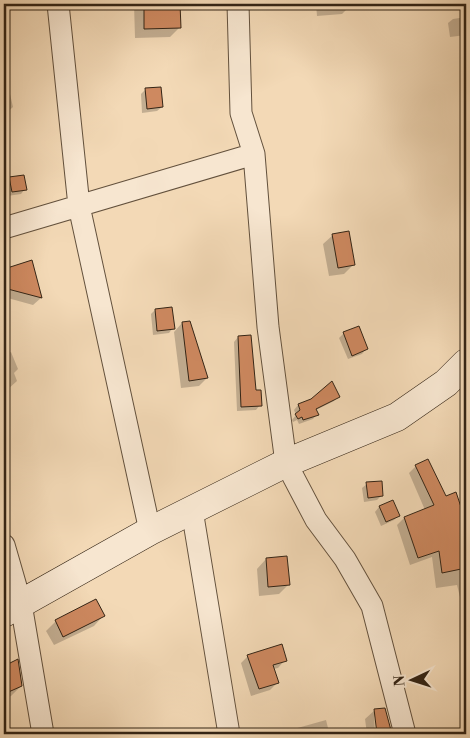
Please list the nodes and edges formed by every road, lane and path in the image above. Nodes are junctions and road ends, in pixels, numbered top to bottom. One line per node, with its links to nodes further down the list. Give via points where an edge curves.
1 (58, 4): 4 (street)
2 (238, 4): 3 (street, via 241,113)
3 (254, 154): 4 (street); 7 (street, via 268,327)
4 (79, 206): 5 (street); 9 (street)
5 (4, 228)
6 (466, 363): 7 (street, via 446,383 397,417)
7 (286, 463): 8 (street); 14 (street, via 316,520 345,559 372,606)
8 (192, 510): 9 (street); 13 (street)
9 (150, 531): 11 (street)
10 (4, 545): 11 (street)
11 (12, 608): 12 (street)
12 (43, 734)
13 (228, 734)
14 (405, 734)

